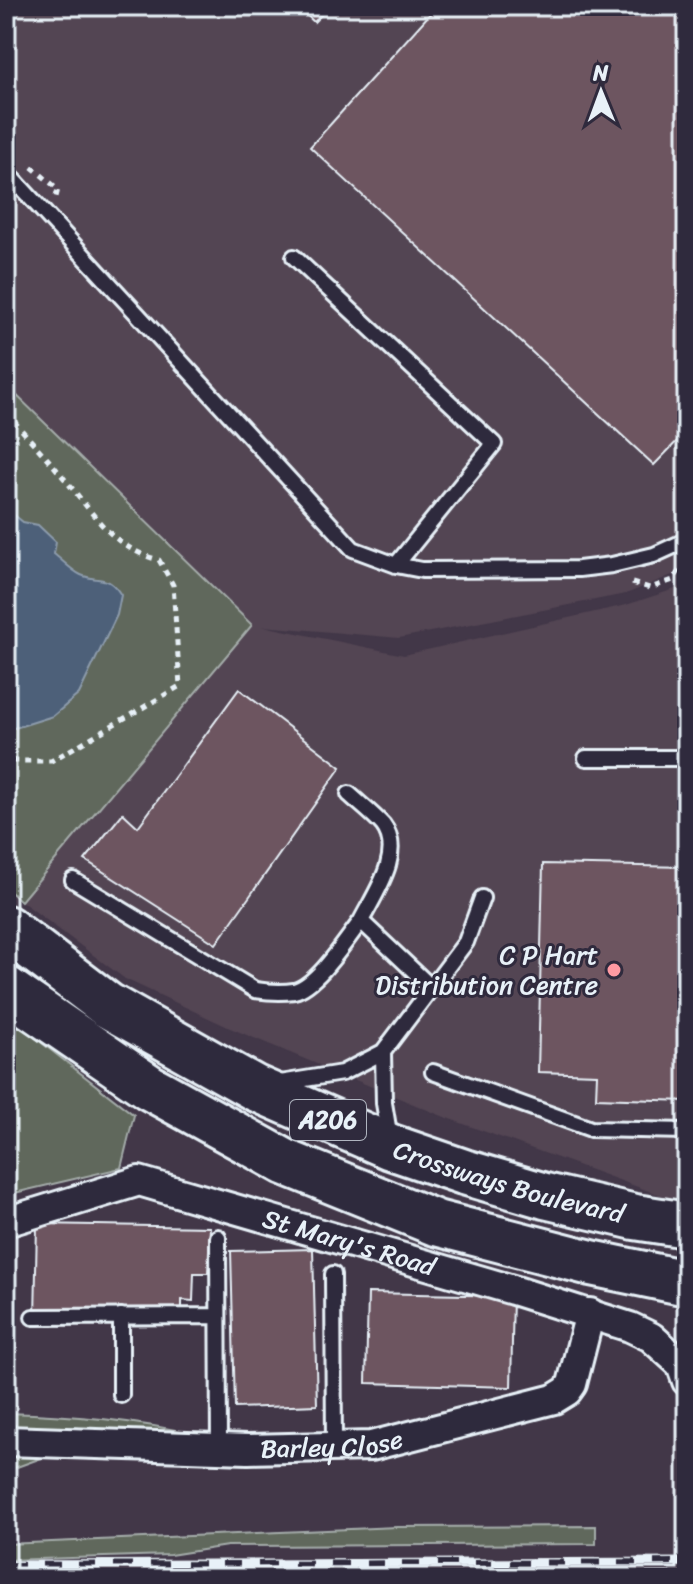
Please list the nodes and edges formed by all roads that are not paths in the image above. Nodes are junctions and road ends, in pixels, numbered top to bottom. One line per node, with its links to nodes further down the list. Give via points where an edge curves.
1 (6, 171): 4 (lane, via 353,549)
2 (294, 257): 4 (lane, via 494,444)
3 (687, 540): 4 (lane, via 654,555 579,569 449,571)
4 (396, 565)
5 (586, 758): 6 (lane)
6 (687, 758)
7 (349, 794): 10 (lane, via 384,827 391,844 387,868)
8 (73, 880): 10 (lane, via 255,990 298,991 314,980)
9 (482, 898): 12 (lane, via 466,942)
10 (361, 921): 12 (lane)
11 (6, 928): 16 (main road, Crossways Boulevard / A206, via 107,1005)
12 (432, 988): 14 (lane)
13 (6, 989): 23 (main road, Crossways Boulevard / A206, via 149,1087 285,1162 436,1223)
14 (383, 1052): 16 (lane, via 342,1073); 18 (lane)
15 (433, 1072): 17 (lane, via 591,1129)
16 (255, 1088): 18 (main road, Crossways Boulevard / A206)
17 (687, 1131)
18 (391, 1147): 20 (main road, Crossways Boulevard / A206, via 545,1196)
19 (6, 1222): 24 (street, St Mary's Road, via 139,1181)
20 (687, 1225)
21 (218, 1237): 26 (lane)
22 (333, 1274): 31 (lane)
23 (687, 1283)
24 (590, 1313): 28 (street, St Mary's Road, via 642,1332); 31 (street, Barley Close, via 572,1384 559,1397 371,1446)
25 (121, 1316): 26 (lane); 27 (lane); 29 (lane)
26 (218, 1316): 32 (lane)
27 (33, 1317)
28 (684, 1372)
29 (121, 1395)
30 (6, 1441): 32 (street, Barley Close)
31 (334, 1447): 32 (street, Barley Close)
32 (219, 1448)

